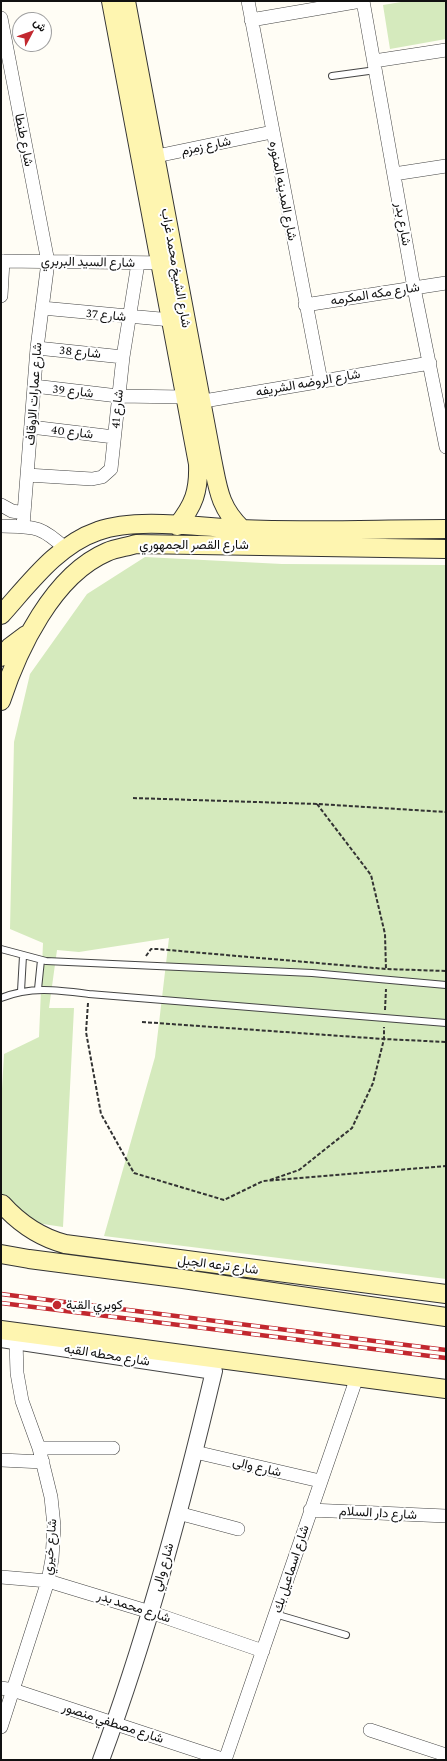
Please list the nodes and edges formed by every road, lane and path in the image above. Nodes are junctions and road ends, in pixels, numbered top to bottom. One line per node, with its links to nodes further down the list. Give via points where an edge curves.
1 (111, 1): 11 (main road, شارع الشيخ محمد غراب)
2 (126, 1): 11 (main road, شارع الشيخ محمد غراب)
3 (248, 1): 6 (street, شارع المدينه المنوره)
4 (362, 1): 6 (street); 8 (street, شارع بدر)
5 (1, 18): 15 (street, شارع طنطا)
6 (251, 20): 10 (street, شارع المدينه المنوره)
7 (446, 50): 8 (street)
8 (375, 66): 9 (lane); 13 (street, شارع بدر)
9 (332, 76)
10 (272, 132): 11 (street, شارع زمزم); 21 (street, شارع المدينه المنوره)
11 (148, 158): 17 (main road, شارع الشيخ محمد غراب)
12 (446, 166): 13 (street)
13 (394, 174): 19 (street, شارع بدر)
14 (2, 261): 15 (street, شارع السيد البربري); 20 (street)
15 (48, 262): 16 (street, شارع السيد البربري); 22 (street, شارع عمارات الاوقاف)
16 (138, 263): 17 (street, شارع السيد البربري); 23 (street, شارع 41)
17 (168, 263): 24 (main road, شارع الشيخ محمد غراب); 31 (main road, شارع الشيخ محمد غراب)
18 (446, 283): 19 (street, شارع مكه المكرمه)
19 (414, 288): 21 (street, شارع مكه المكرمه); 27 (street, شارع بدر)
20 (1, 296)
21 (305, 305): 28 (street, شارع المدينه المنوره)
22 (42, 308): 23 (street, شارع 37); 25 (street, شارع عمارات الاوقاف)
23 (129, 318): 24 (street, شارع 37); 26 (street, شارع 41)
24 (171, 320): 31 (main road, شارع الشيخ محمد غراب)
25 (37, 348): 26 (street, شارع 38); 29 (street, شارع عمارات الاوقاف)
26 (123, 357): 30 (street, شارع 41)
27 (430, 363): 28 (street, شارع الروضه الشريفه); 34 (street, شارع بدر)
28 (320, 381): 31 (street, شارع الروضه الشريفه)
29 (34, 386): 30 (street, شارع 39); 32 (street, شارع عمارات الاوقاف)
30 (118, 396): 31 (street, شارع 39); 33 (street, شارع 41)
31 (191, 401): 40 (main road, شارع الشيخ محمد غراب, via 198,481 195,498); 41 (main road, شارع الشيخ محمد غراب, via 222,502 230,517)
32 (31, 427): 33 (street, شارع 40); 35 (street, شارع عمارات الاوقاف)
33 (114, 437): 35 (street, شارع 41, via 111,469 102,477 92,479)
34 (446, 447)
35 (27, 475): 37 (street, شارع عمارات الاوقاف)
36 (1, 506): 37 (street)
37 (24, 513): 39 (street, شارع عمارات الاوقاف)
38 (1, 526): 39 (street)
39 (23, 526): 43 (street, via 35,527 49,534)
40 (177, 526): 41 (main road, شارع القصر الجمهوري); 43 (main road, شارع القصر الجمهوري, via 120,525 98,531)
41 (242, 529): 42 (main road, شارع القصر الجمهوري)
42 (446, 529)
43 (66, 549): 45 (main road, شارع القصر الجمهوري)
44 (446, 549): 46 (main road, شارع القصر الجمهوري, via 136,544 107,552 81,568 53,598)
45 (4, 609)
46 (30, 633): 47 (main road); 48 (main road, شارع القصر الجمهوري, via 12,670)
47 (1, 657)
48 (1, 701)
49 (133, 798): 50 (path, via 317,804)
50 (446, 812)
51 (1, 949): 52 (lane)
52 (23, 956): 53 (lane); 58 (lane)
53 (41, 960): 54 (lane); 57 (lane)
54 (143, 964): 55 (path, via 148,952 157,949); 56 (lane, via 312,973)
55 (446, 972)
56 (446, 985)
57 (38, 989): 58 (lane); 59 (lane)
58 (21, 991): 60 (lane)
59 (89, 994): 62 (lane); 64 (path, via 86,1032 101,1114 134,1173 224,1200 263,1181)
60 (1, 998)
61 (142, 1022): 63 (path)
62 (446, 1023)
63 (446, 1042)
64 (446, 1166)
65 (1, 1204): 67 (main road, شارع ترعه الجبل, via 26,1227 54,1241)
66 (1, 1254): 68 (main road, شارع ترعه الجبل, via 29,1260)
67 (185, 1260): 68 (main road); 69 (main road, شارع ترعه الجبل)
68 (183, 1279): 70 (main road, شارع ترعه الجبل)
69 (446, 1294)
70 (446, 1317)
71 (1, 1330): 74 (main road)
72 (8, 1340): 73 (street, شارع محطه القبه); 76 (street, شارع خيري, via 22,1401)
73 (214, 1370): 78 (street, شارع والي)
74 (357, 1377): 75 (main road); 81 (street, شارع اسماعيل بك)
75 (446, 1389)
76 (40, 1448): 77 (street); 80 (street, شارع خيري)
77 (113, 1448)
78 (195, 1452): 81 (street, شارع والى); 83 (street, شارع والي)
79 (1, 1460): 80 (street)
80 (44, 1462): 87 (street, شارع خيري, via 54,1526)
81 (320, 1481): 82 (street, شارع اسماعيل بك)
82 (310, 1510): 84 (street, شارع دار السلام); 89 (street, شارع اسماعيل بك)
83 (178, 1513): 85 (street); 88 (street, شارع والي)
84 (446, 1516)
85 (238, 1529)
86 (1, 1577): 87 (street, شارع محمد بدر)
87 (48, 1581): 88 (street, شارع محمد بدر); 92 (street, شارع خيري)
88 (150, 1612): 91 (street, شارع محمد بدر); 93 (street, شارع والي)
89 (276, 1614): 90 (lane); 91 (street, شارع اسماعيل بك)
90 (346, 1635)
91 (263, 1651): 99 (street, شارع اسماعيل بك)
92 (7, 1689): 93 (street, شارع مصطفي منصور); 94 (street, شارع خيري)
93 (115, 1723): 98 (street, شارع والي); 99 (street, شارع مصطفي منصور)
94 (1, 1727)
95 (370, 1730): 96 (street)
96 (430, 1755): 97 (street)
97 (446, 1755)
98 (101, 1760)
99 (225, 1760)

